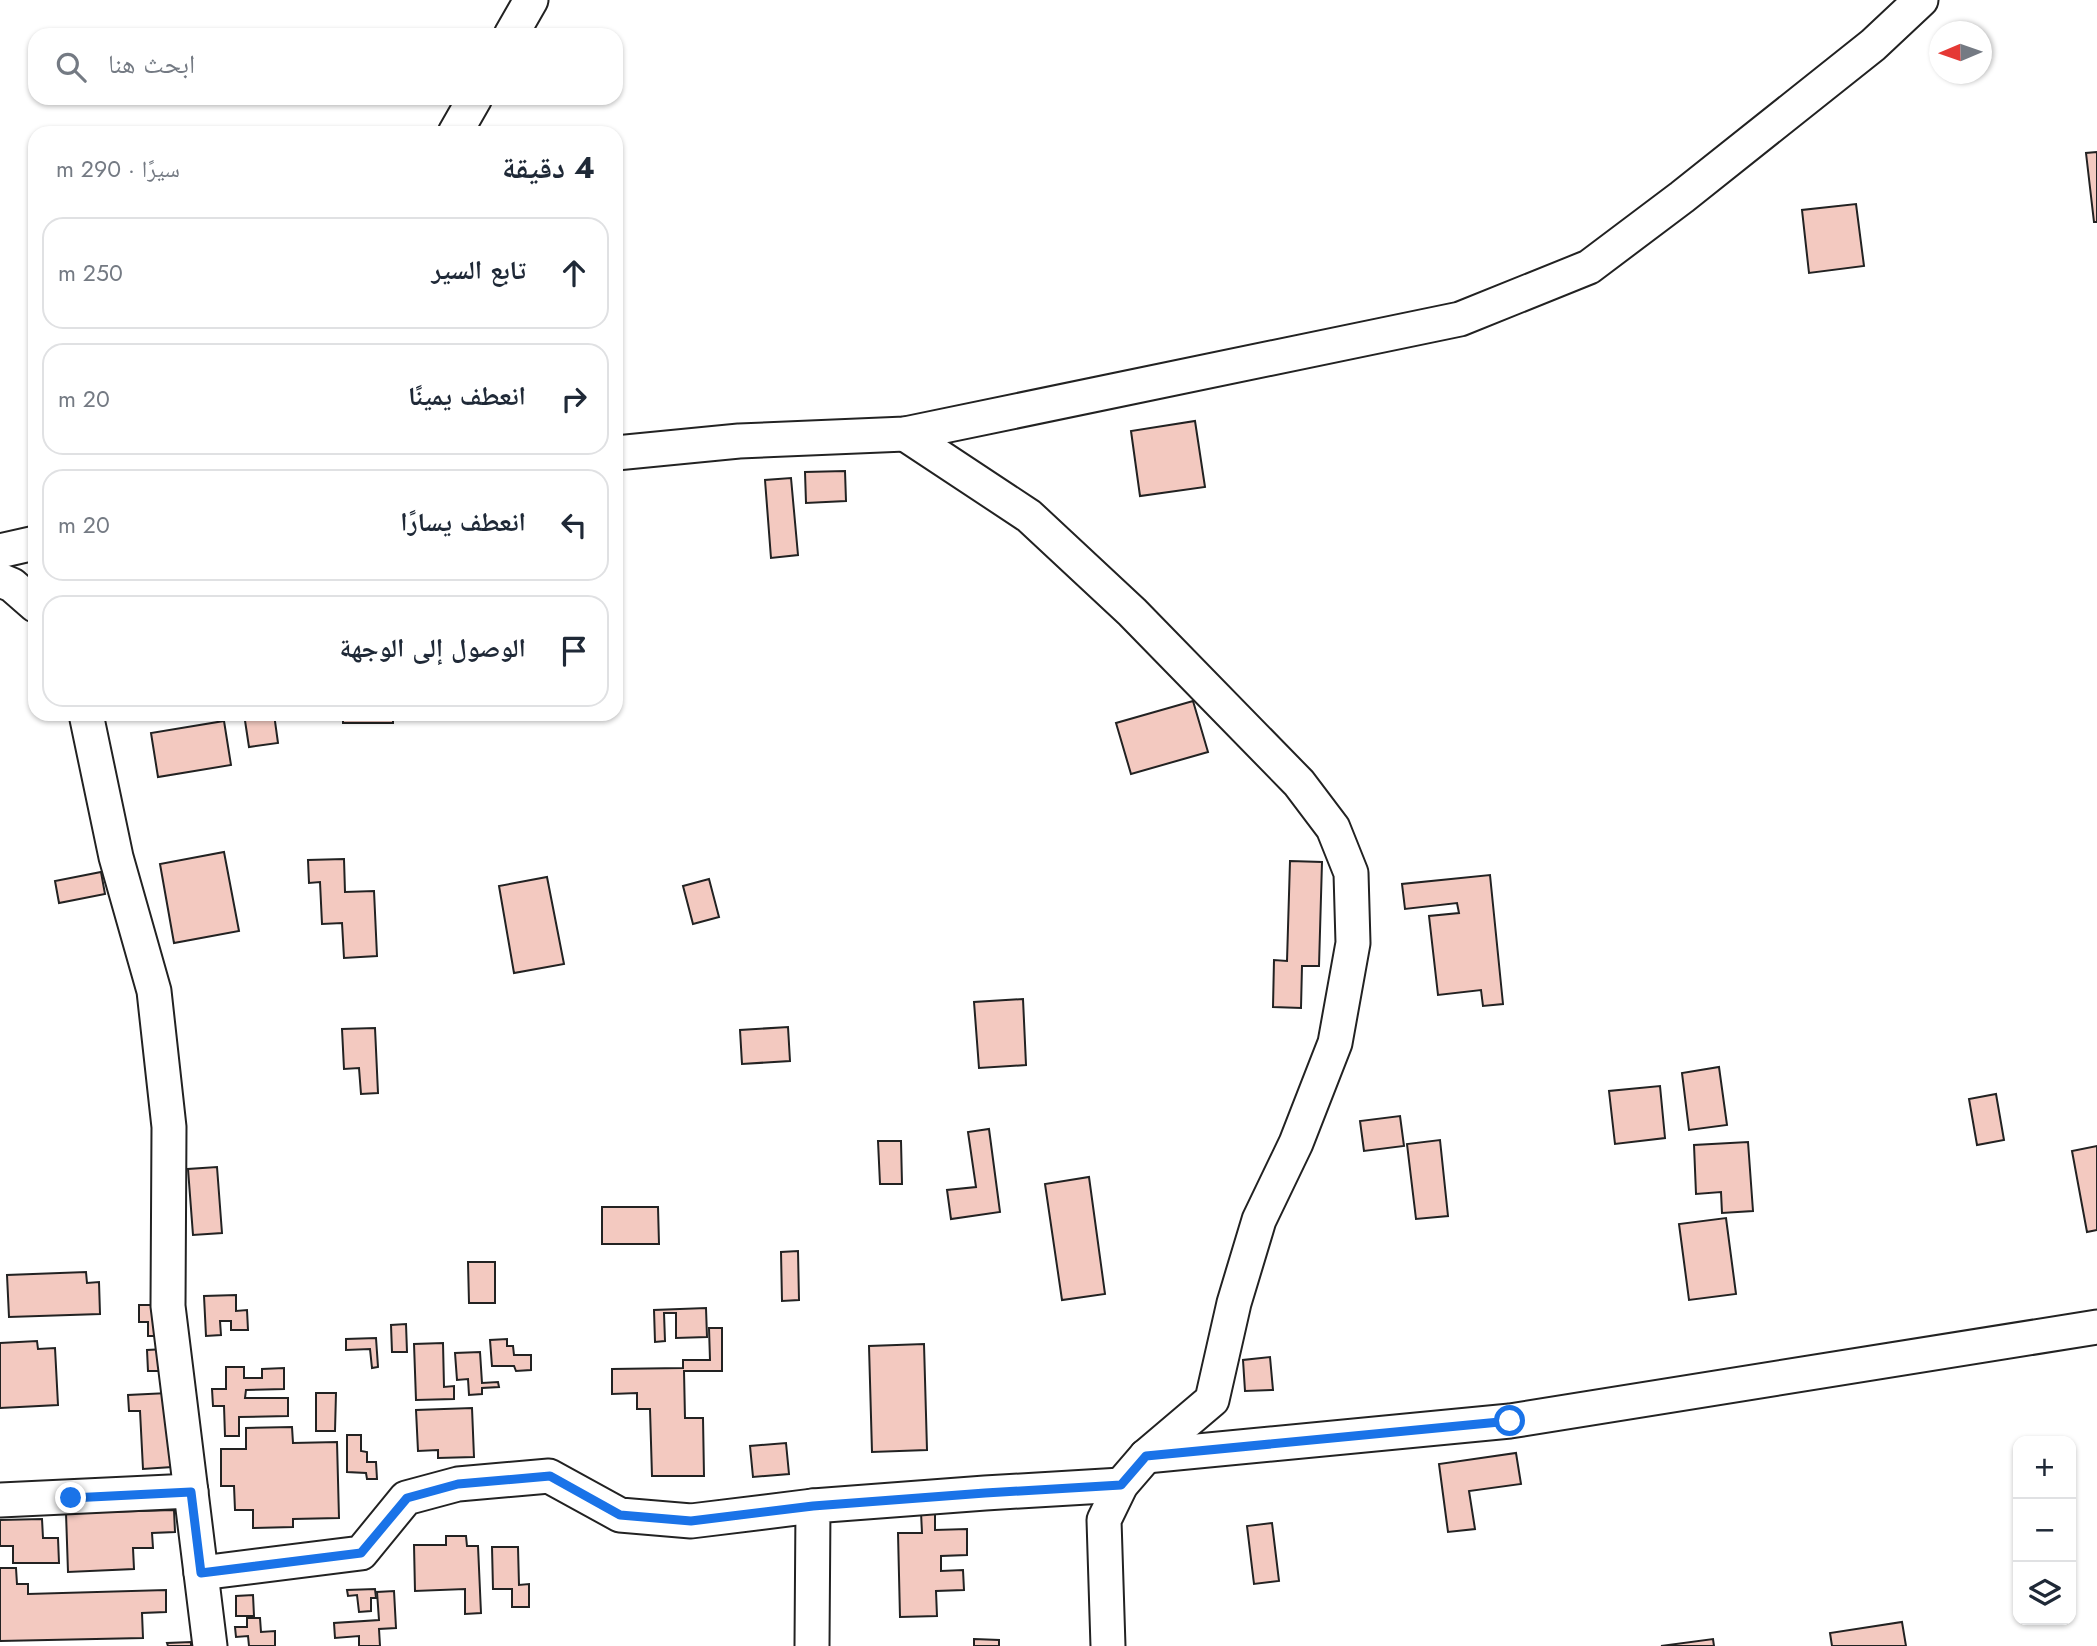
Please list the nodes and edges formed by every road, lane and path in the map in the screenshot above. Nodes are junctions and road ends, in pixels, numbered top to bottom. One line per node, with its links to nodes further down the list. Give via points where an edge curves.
1 (531, 0): 3 (street)
2 (1921, 0): 6 (street, via 1872,45 1588,267 1461,319)
3 (515, 28)
4 (471, 105): 5 (street)
5 (459, 126)
6 (905, 433): 7 (street); 12 (street, via 1029,516 1132,612 1299,783 1333,828 1350,873 1353,943 1335,1043 1296,1143 1259,1220 1212,1401)
7 (623, 452)
8 (8, 550): 9 (street, via 12,585)
9 (28, 599)
10 (88, 721): 14 (street, via 117,857 154,991 169,1127 168,1306)
11 (2097, 1327): 12 (street, via 1510,1421)
12 (1146, 1456): 13 (street)
13 (1121, 1485): 16 (street); 20 (street, via 1104,1520)
14 (191, 1492): 15 (street); 17 (street)
15 (0, 1500)
16 (813, 1506): 17 (street, via 691,1521 620,1515 550,1476 458,1484 407,1498 361,1553); 19 (street)
17 (201, 1573): 18 (street)
18 (210, 1646)
19 (812, 1646)
20 (1108, 1646)

